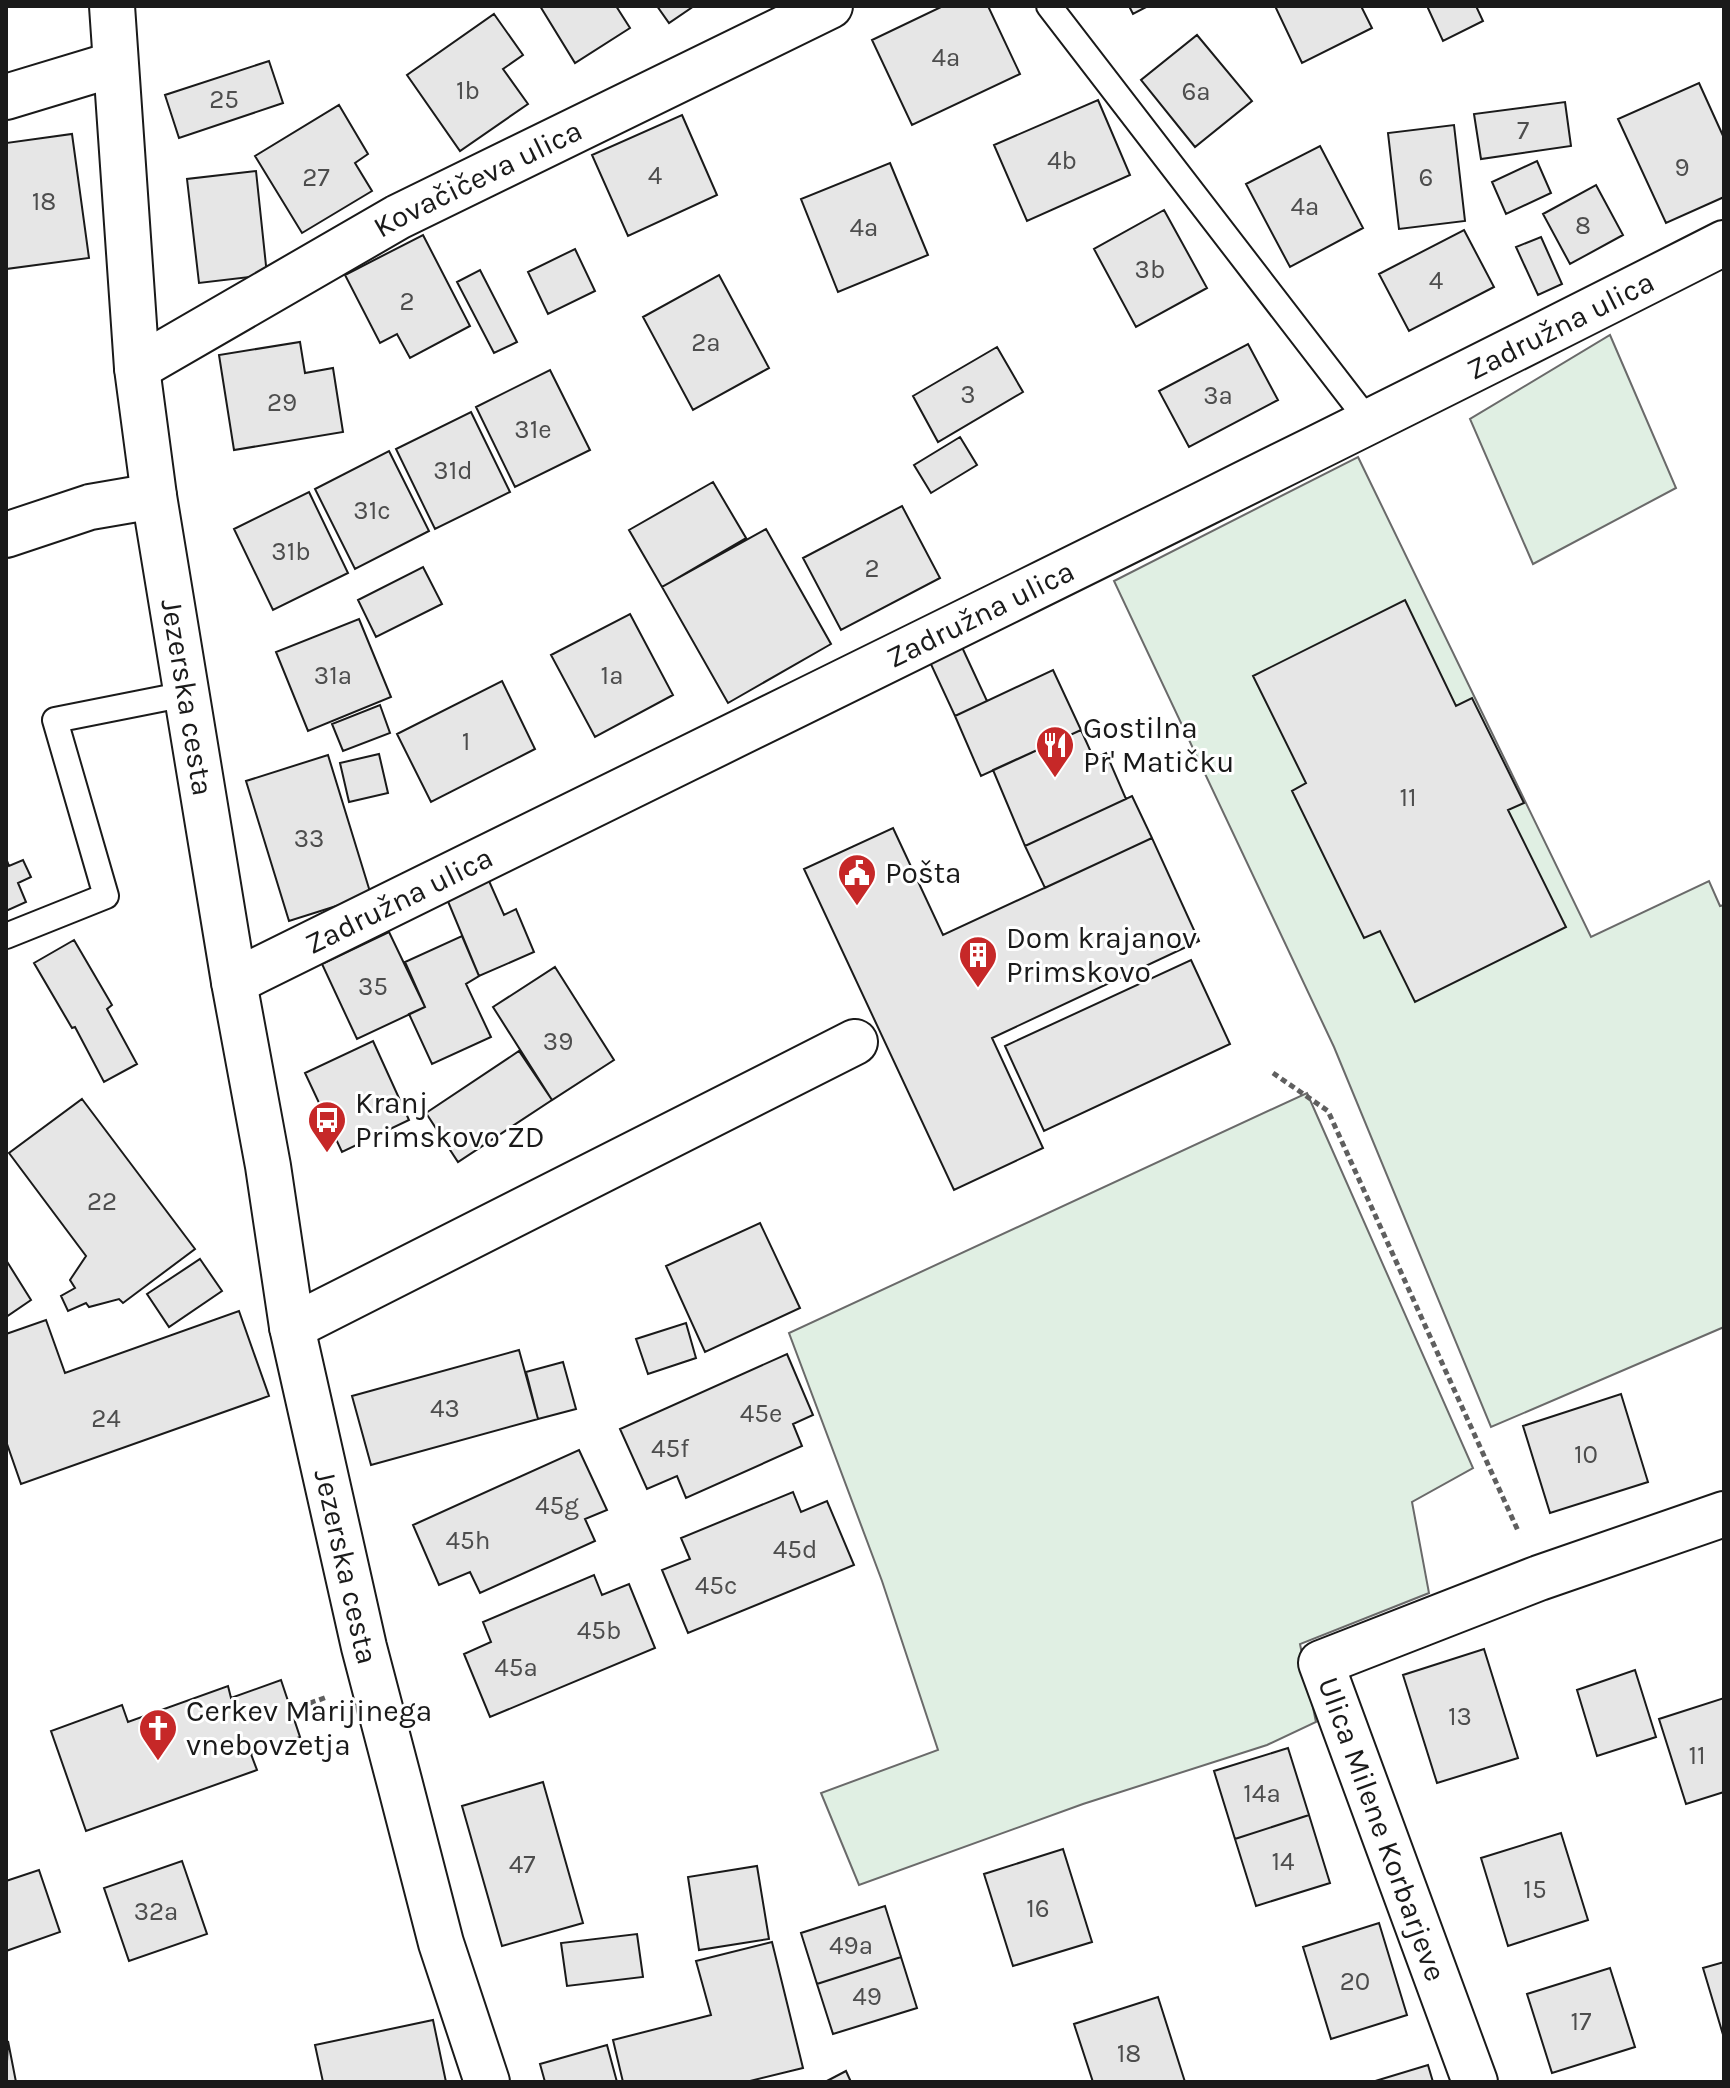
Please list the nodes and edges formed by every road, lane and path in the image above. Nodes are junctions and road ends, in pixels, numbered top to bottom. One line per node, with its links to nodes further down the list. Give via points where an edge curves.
1 (830, 6): 7 (street, Kovačičeva ulica, via 398,217)
2 (1049, 6): 8 (lane)
3 (120, 11): 4 (street, Jezerska cesta)
4 (115, 64): 5 (street); 7 (street, Jezerska cesta)
5 (6, 97)
6 (1724, 243): 8 (street, Zadružna ulica)
7 (137, 368): 9 (street, Jezerska cesta)
8 (1370, 423): 13 (street, Zadružna ulica)
9 (154, 496): 10 (street, via 90,507); 11 (street, Jezerska cesta)
10 (6, 535)
11 (186, 694): 12 (lane, via 55,720 106,896); 13 (street, Jezerska cesta)
12 (6, 936)
13 (234, 982): 16 (street, Jezerska cesta)
14 (855, 1042): 16 (street)
15 (1273, 1073): 18 (path, via 1328,1111)
16 (292, 1327): 19 (street, Jezerska cesta, via 373,1681 441,1943)
17 (1724, 1514): 18 (street, Ulica Milene Korbarjeve)
18 (1539, 1578): 20 (street, Ulica Milene Korbarjeve, via 1321,1663)
19 (487, 2082)
20 (1475, 2082)

